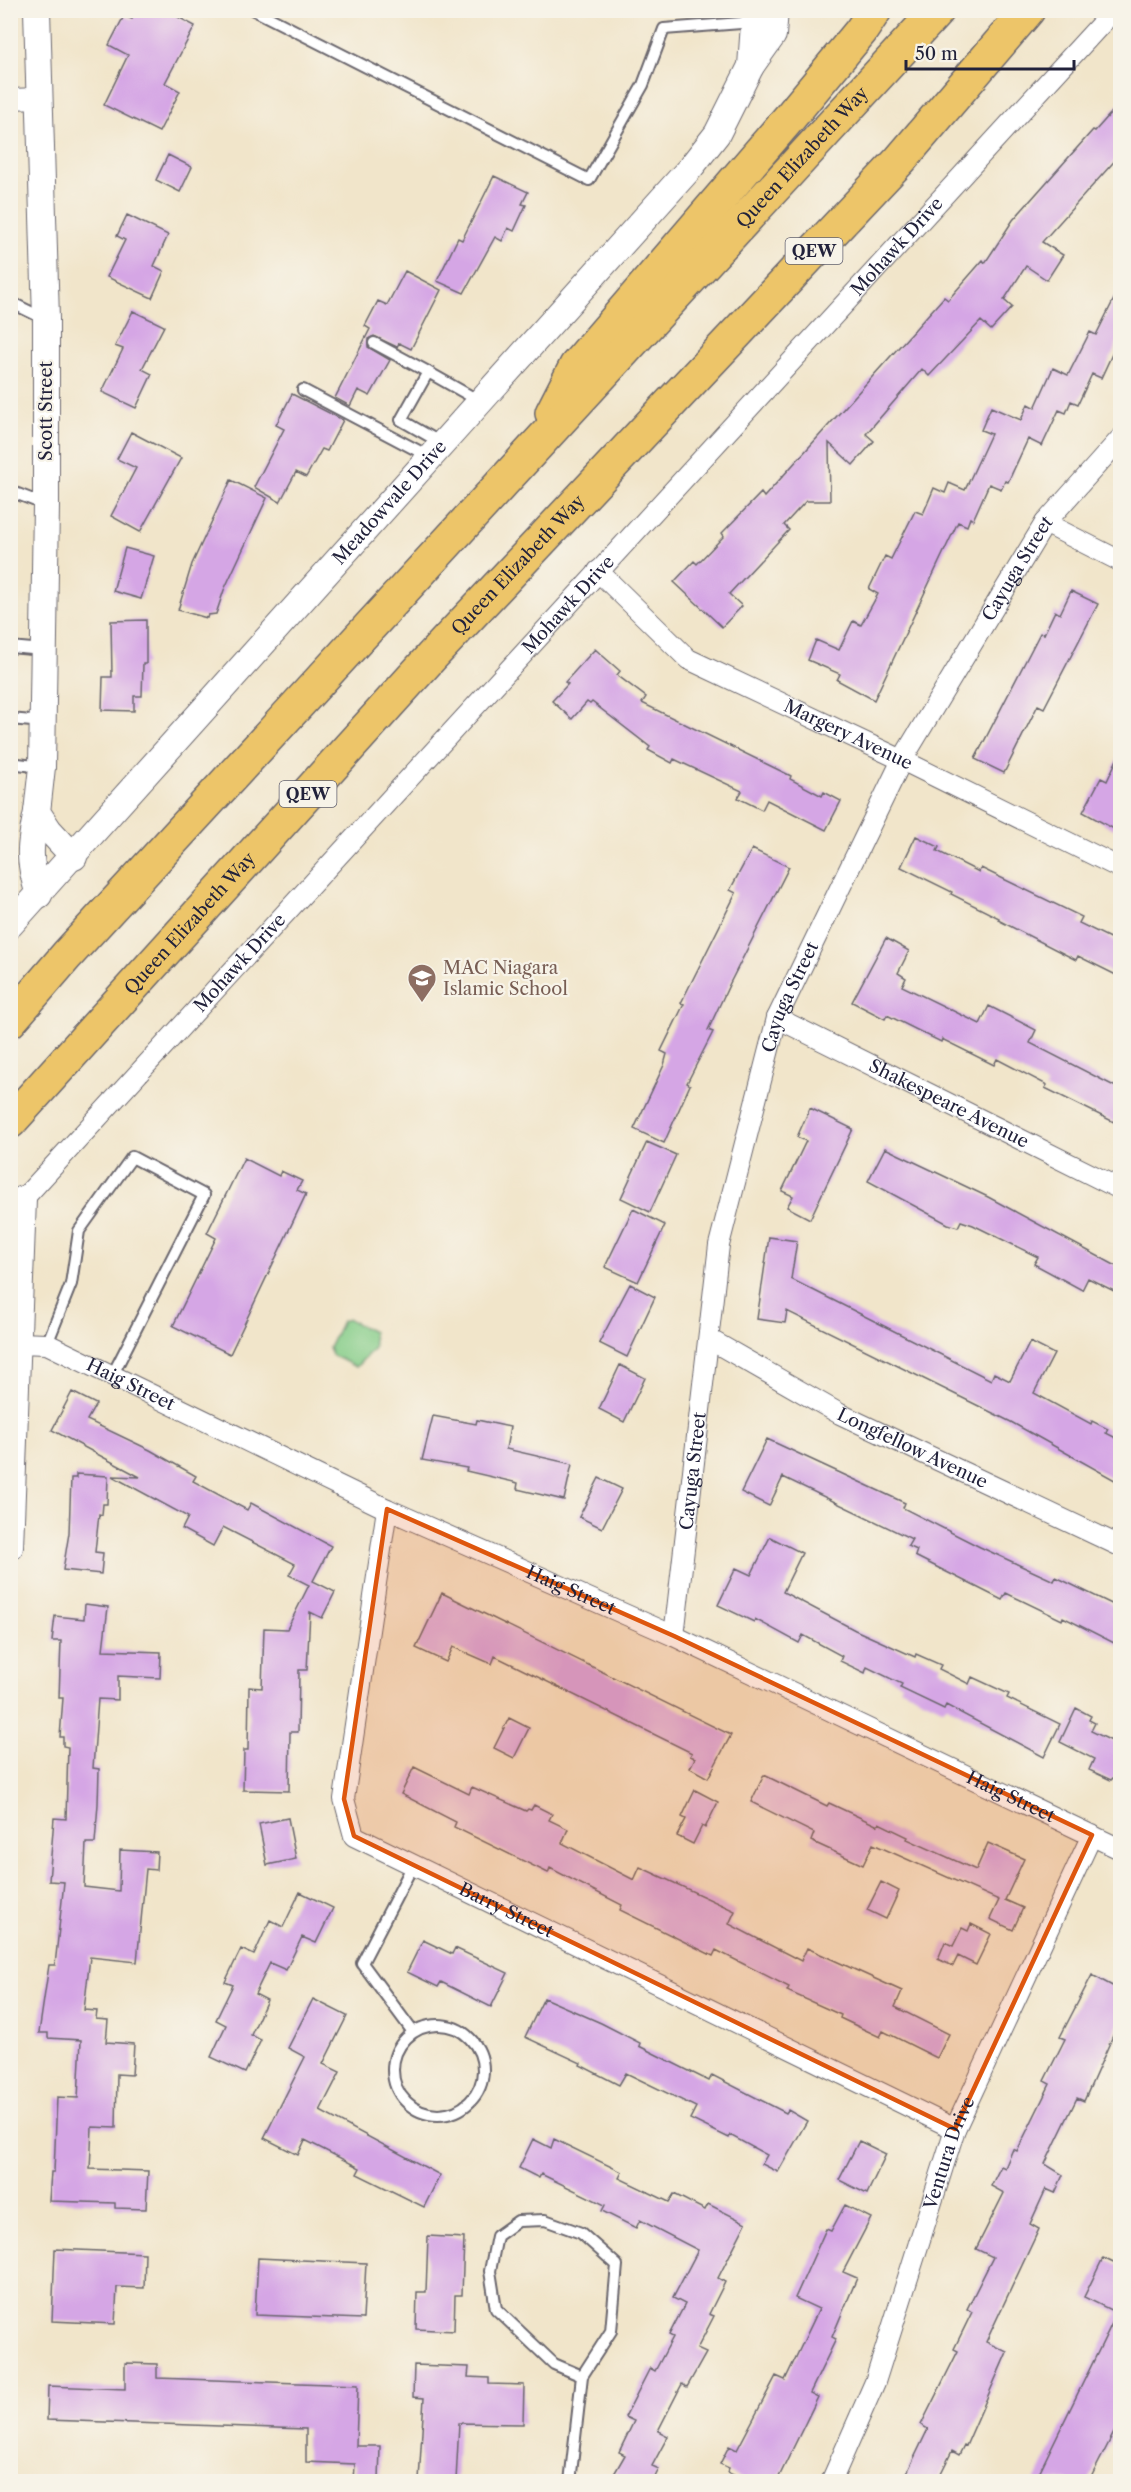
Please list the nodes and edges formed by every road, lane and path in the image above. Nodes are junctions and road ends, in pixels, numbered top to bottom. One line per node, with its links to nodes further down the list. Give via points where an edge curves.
1 (37, 10): 9 (street, Scott Street)
2 (254, 10): 7 (lane, via 589,180 643,85 664,29)
3 (875, 10): 18 (highway, via 804,100 576,366)
4 (938, 10): 18 (highway, Queen Elizabeth Way)
5 (1040, 10): 8 (highway, Queen Elizabeth Way)
6 (1114, 10): 24 (street, Mohawk Drive)
7 (761, 14): 16 (street, Meadowvale Drive, via 751,66 717,134)
8 (1020, 19): 39 (highway, Queen Elizabeth Way / QEW, via 900,160 433,655)
9 (40, 98): 10 (street); 12 (street, Scott Street)
10 (10, 99)
11 (10, 302): 12 (lane)
12 (46, 319): 21 (street, Scott Street)
13 (374, 343): 14 (lane)
14 (428, 372): 16 (lane); 19 (lane, via 401,420)
15 (303, 390): 19 (lane)
16 (481, 402): 19 (street, Meadowvale Drive)
17 (1120, 439): 22 (street, Cayuga Street)
18 (535, 447): 38 (highway, Queen Elizabeth Way)
19 (437, 451): 33 (street, Meadowvale Drive)
20 (10, 491): 21 (lane)
21 (46, 505): 26 (street, Scott Street)
22 (1045, 523): 23 (street); 29 (street, Cayuga Street)
23 (1120, 561)
24 (598, 571): 29 (street, Margery Avenue, via 688,659); 41 (street, Mohawk Drive)
25 (10, 647): 26 (lane)
26 (44, 650): 28 (street, Scott Street)
27 (10, 718): 28 (lane)
28 (43, 722): 31 (street, Scott Street)
29 (902, 760): 34 (street, Margery Avenue); 37 (street, Cayuga Street)
30 (10, 763): 31 (lane)
31 (42, 767): 32 (street, Scott Street)
32 (37, 812): 33 (street); 35 (street, Scott Street, via 29,852)
33 (74, 857): 35 (street, Meadowvale Drive)
34 (1120, 868)
35 (39, 895): 36 (street, Meadowvale Drive)
36 (10, 925)
37 (777, 1018): 40 (street, Shakespeare Avenue); 42 (street, Cayuga Street, via 719,1245)
38 (10, 1021)
39 (10, 1122)
40 (1120, 1189)
41 (17, 1206): 43 (street)
42 (709, 1339): 47 (street, Longfellow Avenue, via 840,1414); 49 (street, Cayuga Street)
43 (18, 1343): 44 (street, Haig Street); 48 (street)
44 (47, 1344): 45 (street, Haig Street); 45 (lane, via 71,1284 79,1230 132,1157 204,1195)
45 (113, 1374): 46 (street, Haig Street)
46 (387, 1509): 49 (street, Haig Street); 52 (street, Barry Street, via 344,1799 354,1836)
47 (1120, 1546)
48 (10, 1547)
49 (674, 1636): 50 (street, Haig Street)
50 (1092, 1835): 51 (street, Haig Street); 54 (street, Ventura Drive)
51 (1120, 1849)
52 (414, 1865): 53 (lane, via 362,1963); 54 (street, Barry Street)
53 (413, 2032): 53 (lane, via 394,2057 396,2087 416,2110 430,2115 460,2110 471,2101 481,2082 482,2060 477,2046 455,2027 433,2025)
54 (955, 2129): 57 (street, Ventura Drive, via 876,2382)
55 (582, 2376): 55 (lane, via 611,2331 617,2265 581,2233 545,2220 518,2221 497,2236 490,2271 496,2309 554,2364); 56 (lane)
56 (570, 2481)
57 (831, 2481)

